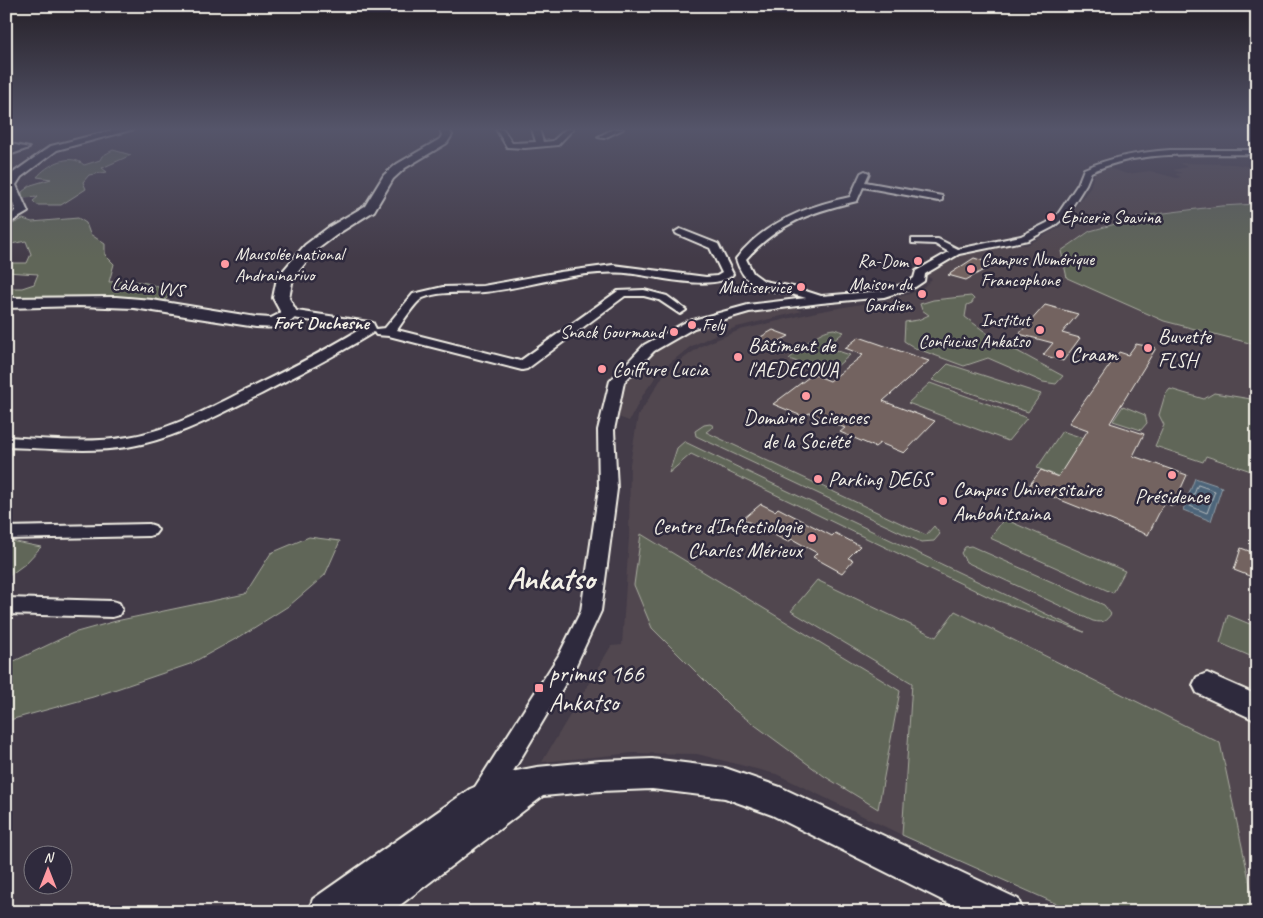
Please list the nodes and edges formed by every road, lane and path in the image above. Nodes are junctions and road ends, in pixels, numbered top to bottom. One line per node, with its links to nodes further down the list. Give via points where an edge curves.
1 (20, 172): 4 (street, via 11,185)
2 (394, 172): 13 (main road, via 370,208 322,239 296,262 285,278 281,298)
3 (1087, 172): 9 (street, via 1060,216 1050,225 1024,238)
4 (11, 195): 6 (street, via 22,212)
5 (939, 198): 10 (street, via 863,178 854,199 838,201 813,211 762,236 741,259 743,270 752,280)
6 (6, 222)
7 (680, 232): 16 (street, via 714,246 728,274 720,279 696,279 613,268 483,289 443,290 417,296)
8 (916, 241): 9 (street, via 937,240)
9 (956, 252): 10 (street, via 920,273 920,279 911,285 884,294)
10 (820, 299): 26 (street, via 748,309 690,325 649,348 617,381 606,430 608,489 591,611 567,662)
11 (6, 303): 13 (main road, Làlana VVS, via 151,304 272,323)
12 (680, 310): 16 (street, via 663,298 622,292 522,366)
13 (287, 317): 14 (street); 15 (street, via 370,326)
14 (334, 327): 15 (street); 17 (street, via 343,334 342,342)
15 (365, 332): 16 (street); 17 (street)
16 (389, 332)
17 (335, 351): 18 (street, via 186,425 152,436 89,446)
18 (6, 442)
19 (149, 530): 20 (street)
20 (6, 532)
21 (6, 606): 22 (street)
22 (112, 609)
23 (1207, 685): 24 (street)
24 (1257, 709)
25 (537, 782): 26 (street, via 511,787); 27 (street); 30 (street, via 652,774 725,783 780,802)
26 (481, 800): 27 (street); 28 (street)
27 (459, 841): 29 (street)
28 (326, 912)
29 (361, 912)
30 (1005, 912)

